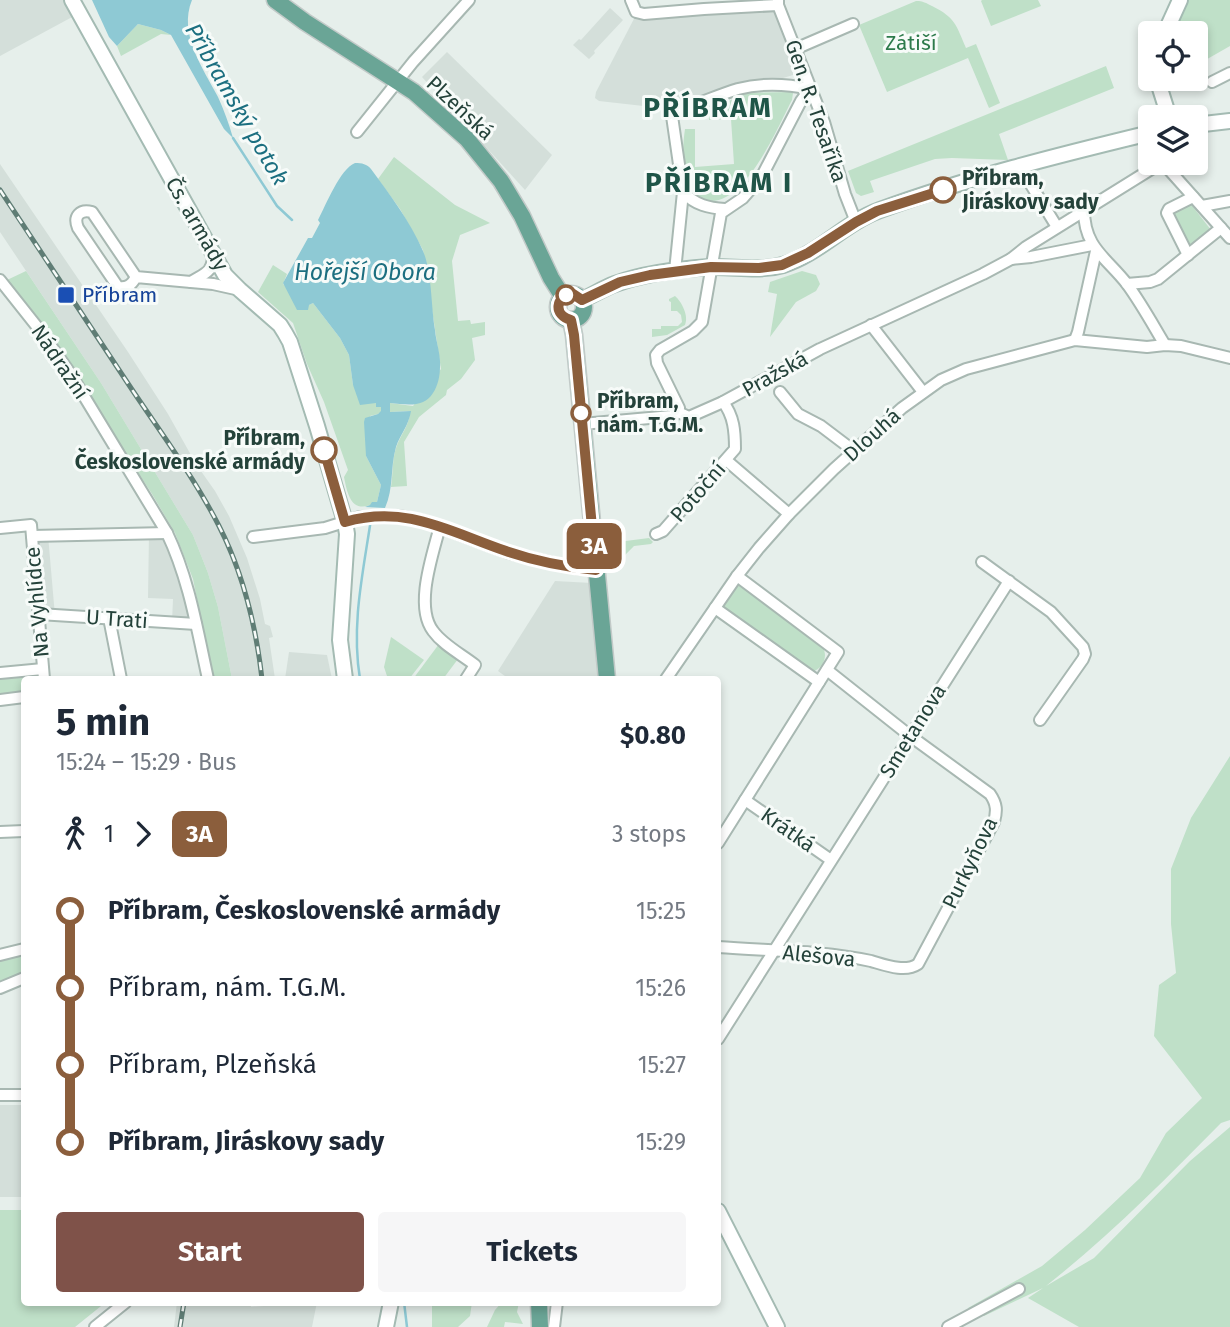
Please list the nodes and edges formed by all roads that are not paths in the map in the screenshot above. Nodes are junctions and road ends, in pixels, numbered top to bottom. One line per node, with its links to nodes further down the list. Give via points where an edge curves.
1 (72, 0): 32 (street, Čs. armády)
2 (275, 0): 11 (main road, Plzeňská)
3 (469, 0): 11 (street)
4 (631, 0): 6 (street, via 636,12 644,14)
5 (1180, 0): 7 (street)
6 (778, 3): 9 (street, Gen. R. Tesaříka)
7 (1170, 21)
8 (853, 24): 9 (street)
9 (795, 49): 13 (street, Gen. R. Tesaříka)
10 (1230, 73): 12 (street)
11 (397, 80): 16 (street); 42 (main road, Plzeňská, via 467,139 501,181)
12 (1212, 82)
13 (810, 89): 21 (street, via 750,87 675,113 672,120); 25 (street, via 762,176 743,198); 27 (street, Gen. R. Tesaříka, via 845,194)
14 (1230, 121): 15 (street)
15 (1208, 124)
16 (357, 132)
17 (1138, 136): 18 (street)
18 (1020, 167): 27 (street); 29 (street)
19 (1142, 175): 26 (street, Pražská)
20 (1173, 175): 22 (street)
21 (683, 192): 25 (street, via 704,205); 36 (street)
22 (1193, 197): 24 (street); 33 (street, via 1167,212)
23 (1229, 201): 24 (street); 28 (street)
24 (1202, 206): 28 (street)
25 (725, 209): 35 (street)
26 (1084, 210): 29 (street, Pražská); 31 (street)
27 (867, 216): 35 (street, via 782,265 759,268)
28 (1218, 225): 30 (street); 33 (street)
29 (1057, 227): 34 (street, Pražská)
30 (1230, 238)
31 (1094, 248): 34 (street); 40 (street); 46 (street)
32 (213, 254): 39 (street, via 210,271); 41 (street, Čs. armády)
33 (1188, 255): 40 (street, via 1158,279)
34 (1010, 259): 45 (street, Pražská)
35 (712, 263): 36 (street); 52 (street, via 703,318 697,328 656,355)
36 (675, 271): 43 (street, via 620,282)
37 (136, 277): 37 (street, via 92,212 78,215 78,228 118,287 126,288); 39 (street)
38 (0, 280): 61 (street, Nádražní, via 70,373)
39 (190, 282): 41 (street)
40 (1127, 284): 47 (street)
41 (240, 290): 57 (street, Čs. armády, via 280,325 290,342)
42 (562, 298): 43 (main road, via 573,294); 44 (main road, via 560,313)
43 (582, 300): 44 (main road, via 582,313)
44 (571, 320): 53 (main road)
45 (873, 327): 50 (street); 51 (street, Pražská, via 820,349)
46 (1075, 340): 47 (street); 50 (street, Dlouhá, via 966,369)
47 (1165, 345): 48 (street)
48 (1230, 358)
49 (780, 392): 54 (street, via 798,414 821,425)
50 (923, 392): 54 (street, Dlouhá)
51 (725, 404): 52 (street, Pražská, via 689,417); 55 (street, Potoční, via 733,421 735,449)
52 (678, 412): 53 (street, Pražská)
53 (582, 424): 65 (main road)
54 (854, 451): 56 (street, Dlouhá)
55 (726, 460): 56 (street); 62 (street, Potoční)
56 (789, 514): 66 (street, Dlouhá)
57 (345, 522): 58 (street, via 363,517 412,518); 63 (street); 77 (street, Čs. armády, via 340,640)
58 (440, 526): 65 (street, via 509,552); 78 (street, via 425,614 440,639 475,664)
59 (0, 528): 60 (street)
60 (31, 530): 61 (street); 69 (street, Na Vyhlídce)
61 (167, 533): 71 (street, Nádražní, via 189,589)
62 (656, 534)
63 (253, 537)
64 (982, 562): 67 (street)
65 (596, 570): 79 (main road)
66 (737, 576): 68 (street, Dlouhá); 72 (street, via 838,652)
67 (1009, 581): 84 (street, via 1051,612 1085,654); 85 (street, Smetanova)
68 (715, 608): 80 (street, Dlouhá); 81 (street)
69 (38, 614): 70 (street, U Trati); 74 (street, Na Vyhlídce)
70 (109, 618): 71 (street, U Trati); 75 (street)
71 (196, 624): 76 (street, Nádražní)
72 (827, 670): 81 (street); 85 (street, Purkyňova)
73 (0, 673): 74 (street)
74 (44, 674)
75 (120, 676)
76 (207, 676)
77 (345, 676)
78 (468, 676)
79 (607, 676)
80 (668, 676)
81 (819, 682): 86 (street)
82 (21, 697): 83 (street)
83 (0, 700)
84 (1040, 720)
85 (909, 736): 90 (street, Smetanova); 95 (street, Purkyňova, via 990,794 997,813)
86 (745, 800): 89 (street); 90 (street, Krátká)
87 (21, 831): 88 (street)
88 (0, 832)
89 (721, 837)
90 (831, 860): 93 (street, Smetanova)
91 (721, 947): 93 (street, Alešova)
92 (21, 950): 94 (street)
93 (773, 951): 95 (street, Alešova, via 905,969); 98 (street, Smetanova)
94 (0, 955)
95 (918, 964)
96 (21, 979): 97 (street)
97 (0, 988)
98 (721, 1034)
99 (0, 1095): 100 (street)
100 (21, 1095)
101 (721, 1217): 111 (street)
102 (1019, 1289): 112 (street)
103 (121, 1306): 107 (street)
104 (390, 1306): 108 (street)
105 (539, 1306): 109 (main road)
106 (557, 1306): 110 (street)
107 (94, 1327)
108 (386, 1327)
109 (540, 1327)
110 (554, 1327)
111 (777, 1327)
112 (948, 1327)

